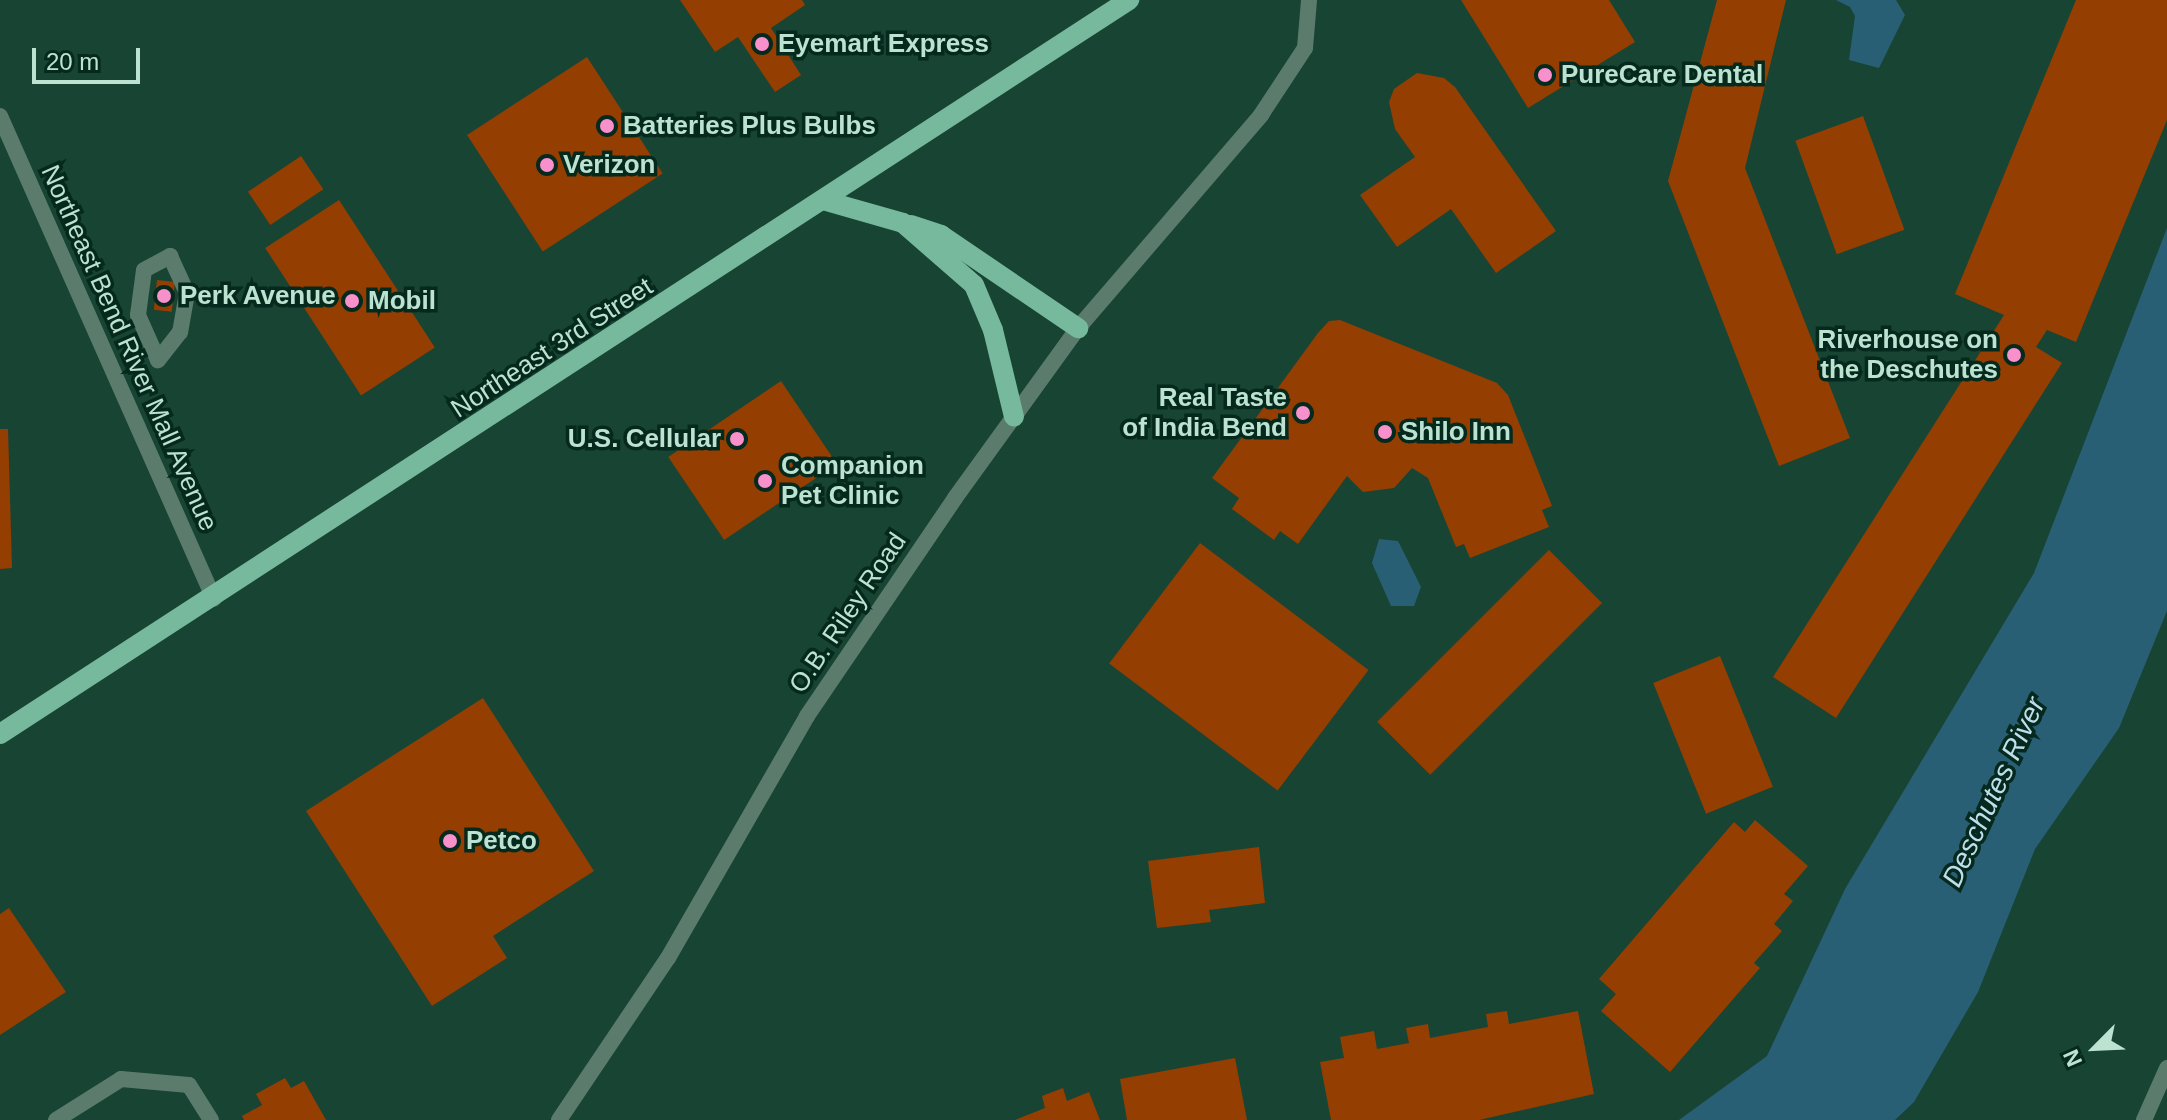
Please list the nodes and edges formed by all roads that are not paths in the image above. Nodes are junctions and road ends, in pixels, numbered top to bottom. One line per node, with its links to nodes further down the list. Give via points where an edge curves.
1 (1129, 0): 4 (main road, Northeast 3rd Street)
2 (1309, 0): 6 (street, O.B. Riley Road, via 1305,48 1261,115)
3 (0, 116): 9 (street, Northeast Bend River Mall Avenue)
4 (826, 201): 5 (main road); 9 (main road, Northeast 3rd Street)
5 (903, 223): 6 (main road, via 941,235); 8 (main road, via 974,285 993,330)
6 (1078, 328): 8 (street, O.B. Riley Road)
7 (158, 360): 7 (street, via 138,315 144,270 170,256 187,293 180,332)
8 (1014, 417): 14 (street, O.B. Riley Road, via 807,716 668,958)
9 (214, 599): 10 (main road, Northeast 3rd Street)
10 (0, 734)
11 (2167, 1068): 15 (street)
12 (56, 1120): 13 (street, via 121,1079 189,1085)
13 (211, 1120)
14 (559, 1120)
15 (2144, 1120)

